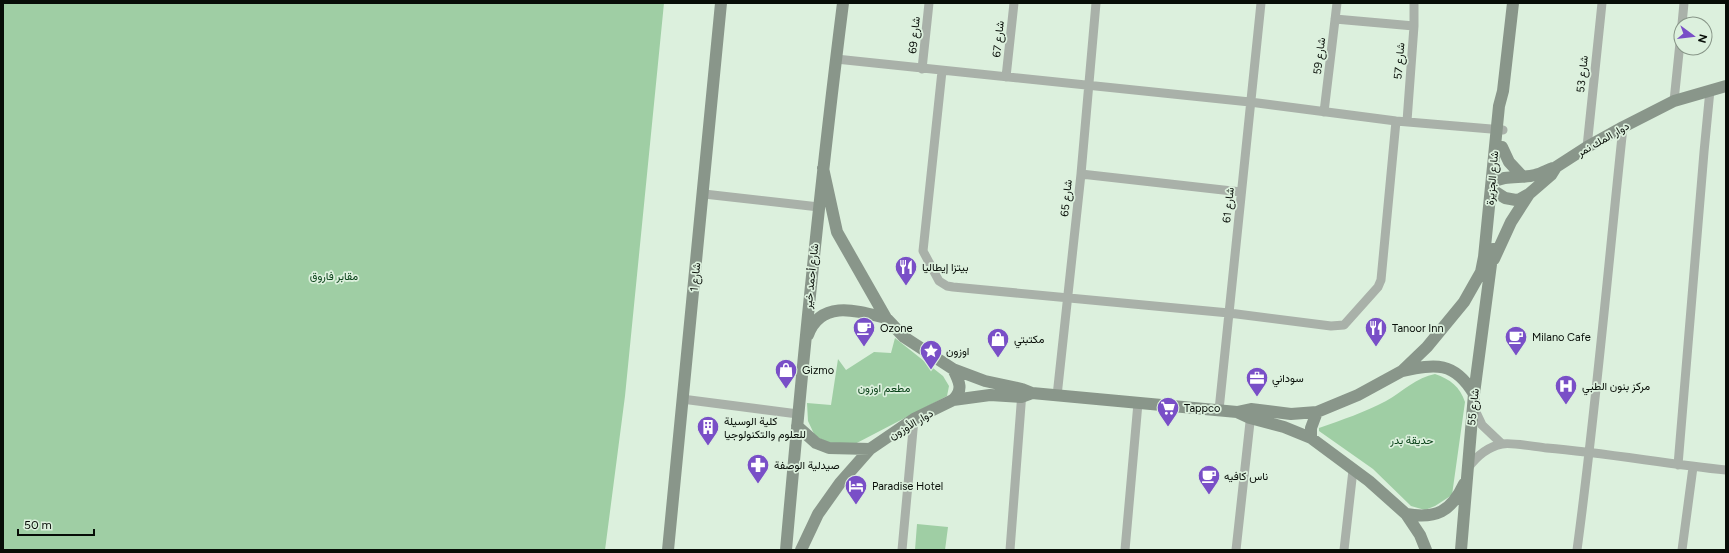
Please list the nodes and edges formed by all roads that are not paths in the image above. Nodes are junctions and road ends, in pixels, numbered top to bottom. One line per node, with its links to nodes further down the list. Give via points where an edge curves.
1 (721, 3): 38 (street, شارع 1)
2 (843, 3): 16 (street, شارع أحمد خير)
3 (929, 3): 17 (street, شارع 69)
4 (1014, 3): 19 (street, شارع 67)
5 (1096, 3): 20 (street, شارع 65)
6 (1261, 3): 24 (street, شارع 61)
7 (1337, 3): 13 (street, شارع 59)
8 (1414, 3): 14 (street, شارع 57)
9 (1513, 3): 29 (street, شارع الجزيرة, via 1499,106)
10 (1602, 3): 31 (street, شارع 53)
11 (1684, 3): 12 (street)
12 (1683, 16)
13 (1335, 19): 14 (street); 25 (street, شارع 59)
14 (1414, 26): 27 (street, شارع 57)
15 (1679, 56): 23 (street)
16 (836, 59): 17 (street); 33 (street, شارع أحمد خير)
17 (922, 69): 18 (street)
18 (942, 71): 19 (street); 42 (street, via 924,256 939,281 947,286)
19 (1006, 77): 20 (street)
20 (1089, 86): 24 (street); 34 (street, شارع 65)
21 (1726, 86): 22 (street, دوار المك نمر)
22 (1710, 90): 23 (street, دوار المك نمر); 65 (street)
23 (1674, 101): 28 (street, دوار المك نمر)
24 (1250, 102): 25 (street); 37 (street, شارع 61)
25 (1324, 112): 26 (street)
26 (1396, 121): 27 (street); 43 (street, via 1382,273 1378,287 1344,325)
27 (1407, 122): 29 (street)
28 (1623, 127): 31 (street, دوار المك نمر); 64 (street)
29 (1500, 129): 30 (street, شارع الجزيرة); 36 (street, شارع الجزيرة)
30 (1502, 147): 35 (street, via 1509,162); 36 (street, شارع الجزيرة)
31 (1586, 148): 32 (street, دوار المك نمر)
32 (1556, 167): 35 (street, via 1533,176); 39 (street, دوار المك نمر, via 1551,175)
33 (823, 168): 40 (street, شارع أحمد خير); 44 (street, via 837,232)
34 (1081, 174): 37 (street); 42 (street, شارع 65)
35 (1522, 176): 36 (street)
36 (1496, 187): 39 (street, دوار المك نمر, via 1516,200); 41 (street, شارع الجزيرة)
37 (1241, 192): 43 (street, شارع 61)
38 (704, 194): 40 (street); 51 (street, شارع 1)
39 (1529, 194): 41 (street)
40 (819, 207): 45 (street, شارع أحمد خير)
41 (1487, 265): 47 (street, via 1446,325); 49 (street, شارع 55)
42 (1068, 298): 43 (street); 50 (street, شارع 65)
43 (1229, 313): 55 (street, شارع 61)
44 (886, 318): 45 (street, via 850,310 827,313 814,321); 46 (street, via 904,337)
45 (804, 347): 57 (street, شارع أحمد خير)
46 (953, 369): 48 (street); 52 (street, via 960,388)
47 (1402, 371): 49 (street, via 1439,366 1458,375); 56 (street, via 1358,395)
48 (1025, 393): 50 (street); 52 (street, دوار الأوزون); 75 (street)
49 (1474, 394): 54 (street, شارع 55)
50 (1057, 396): 53 (street)
51 (682, 399): 57 (street); 71 (street, شارع 1)
52 (953, 400): 59 (street, دوار الأوزون)
53 (1138, 403): 55 (street); 76 (street)
54 (1473, 407): 62 (street, via 1482,425); 69 (street, شارع 55)
55 (1219, 410): 58 (street)
56 (1317, 412): 58 (street); 61 (street, via 1311,428)
57 (798, 414): 60 (street, شارع أحمد خير)
58 (1251, 414): 61 (street); 77 (street)
59 (914, 419): 63 (street, دوار الأوزون); 74 (street)
60 (797, 426): 63 (street, via 816,443 829,448); 72 (street, شارع أحمد خير)
61 (1311, 438): 67 (street)
62 (1502, 444): 64 (street); 69 (street, via 1483,452 1475,459)
63 (870, 449): 73 (street, دوار الأوزون, via 840,483 818,514)
64 (1590, 452): 65 (street); 81 (street)
65 (1678, 465): 66 (street)
66 (1693, 466): 68 (street); 82 (street)
67 (1353, 470): 70 (street); 78 (street)
68 (1726, 470)
69 (1467, 474): 70 (street, via 1458,497 1445,510 1431,516); 80 (street, شارع 55)
70 (1406, 514): 79 (street)
71 (668, 550)
72 (786, 550)
73 (801, 550)
74 (902, 550)
75 (1010, 550)
76 (1124, 550)
77 (1236, 550)
78 (1344, 550)
79 (1426, 550)
80 (1461, 550)
81 (1578, 550)
82 (1682, 550)

